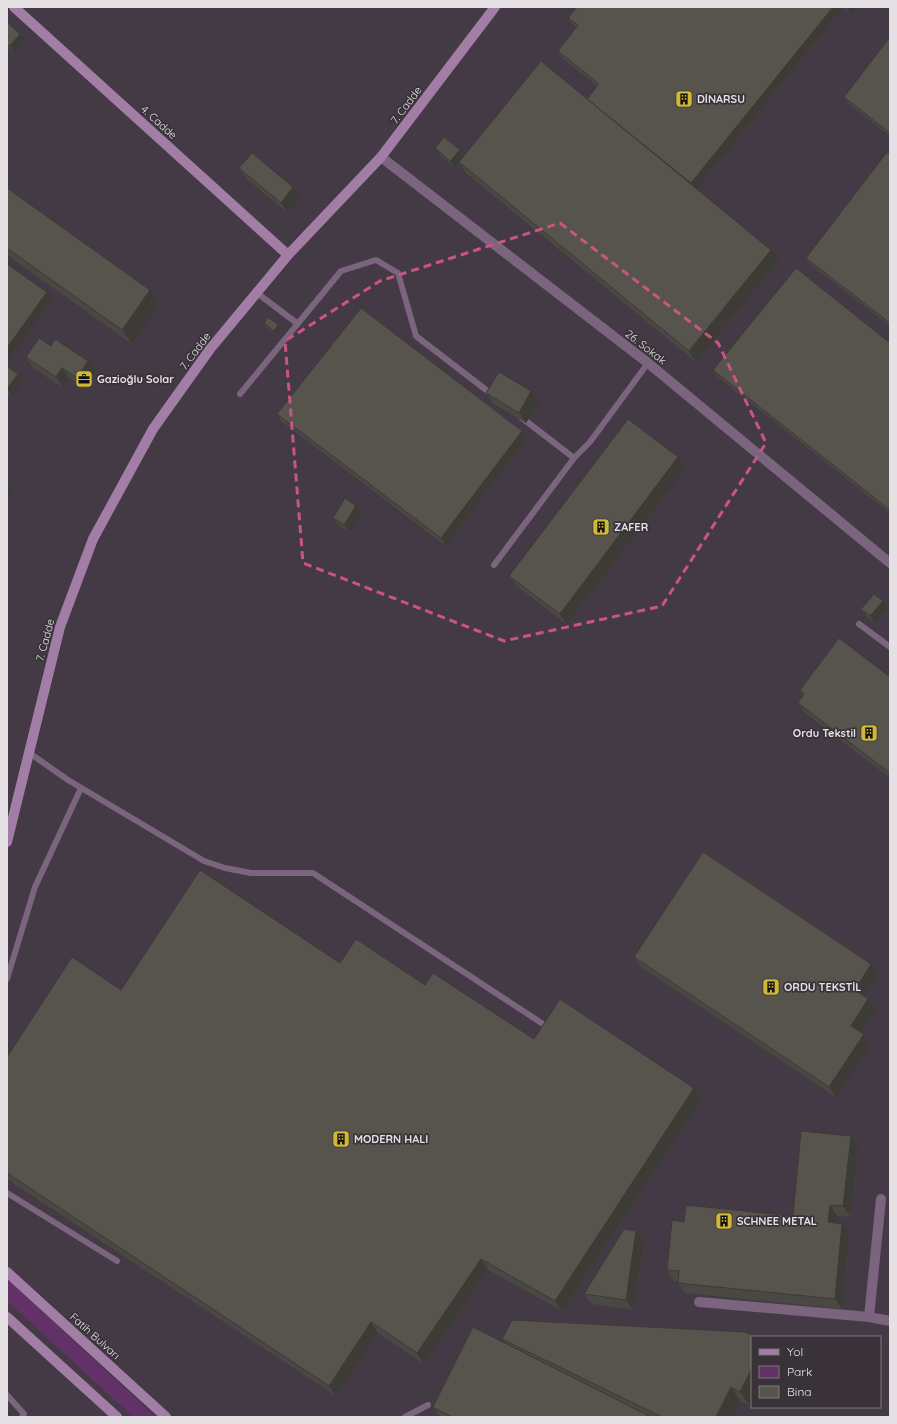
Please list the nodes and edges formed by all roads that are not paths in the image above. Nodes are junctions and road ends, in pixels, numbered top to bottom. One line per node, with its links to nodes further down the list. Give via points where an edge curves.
1 (14, 7): 4 (street, 4. Cadde)
2 (495, 7): 3 (street, 7. Cadde)
3 (381, 157): 4 (street, 7. Cadde); 7 (street, 26. Sokak)
4 (288, 255): 5 (street, 7. Cadde)
5 (257, 293): 6 (lane); 16 (street, 7. Cadde, via 210,349 153,429 93,539 60,627)
6 (298, 324): 8 (lane); 9 (lane, via 341,271 376,260 398,273 416,336)
7 (648, 363): 11 (lane, via 590,442); 12 (street, 26. Sokak)
8 (240, 394)
9 (501, 402)
10 (514, 411): 11 (lane)
11 (574, 458): 13 (lane)
12 (890, 563)
13 (494, 565)
14 (859, 624): 15 (lane)
15 (890, 647)
16 (28, 752): 17 (lane); 18 (street, 7. Cadde)
17 (82, 788): 19 (lane, via 35,887); 20 (lane, via 204,861 251,873 313,873)
18 (7, 842)
19 (7, 979)
20 (543, 1024)
21 (7, 1193): 23 (lane)
22 (881, 1199): 27 (street)
23 (117, 1262)
24 (7, 1272): 33 (street, Fatih Bulvarı)
25 (699, 1302): 27 (street)
26 (7, 1317): 32 (street)
27 (869, 1317): 28 (street)
28 (890, 1321)
29 (7, 1395): 31 (lane, via 24,1414)
30 (428, 1405): 34 (lane)
31 (22, 1417)
32 (117, 1417)
33 (166, 1417)
34 (406, 1417)

